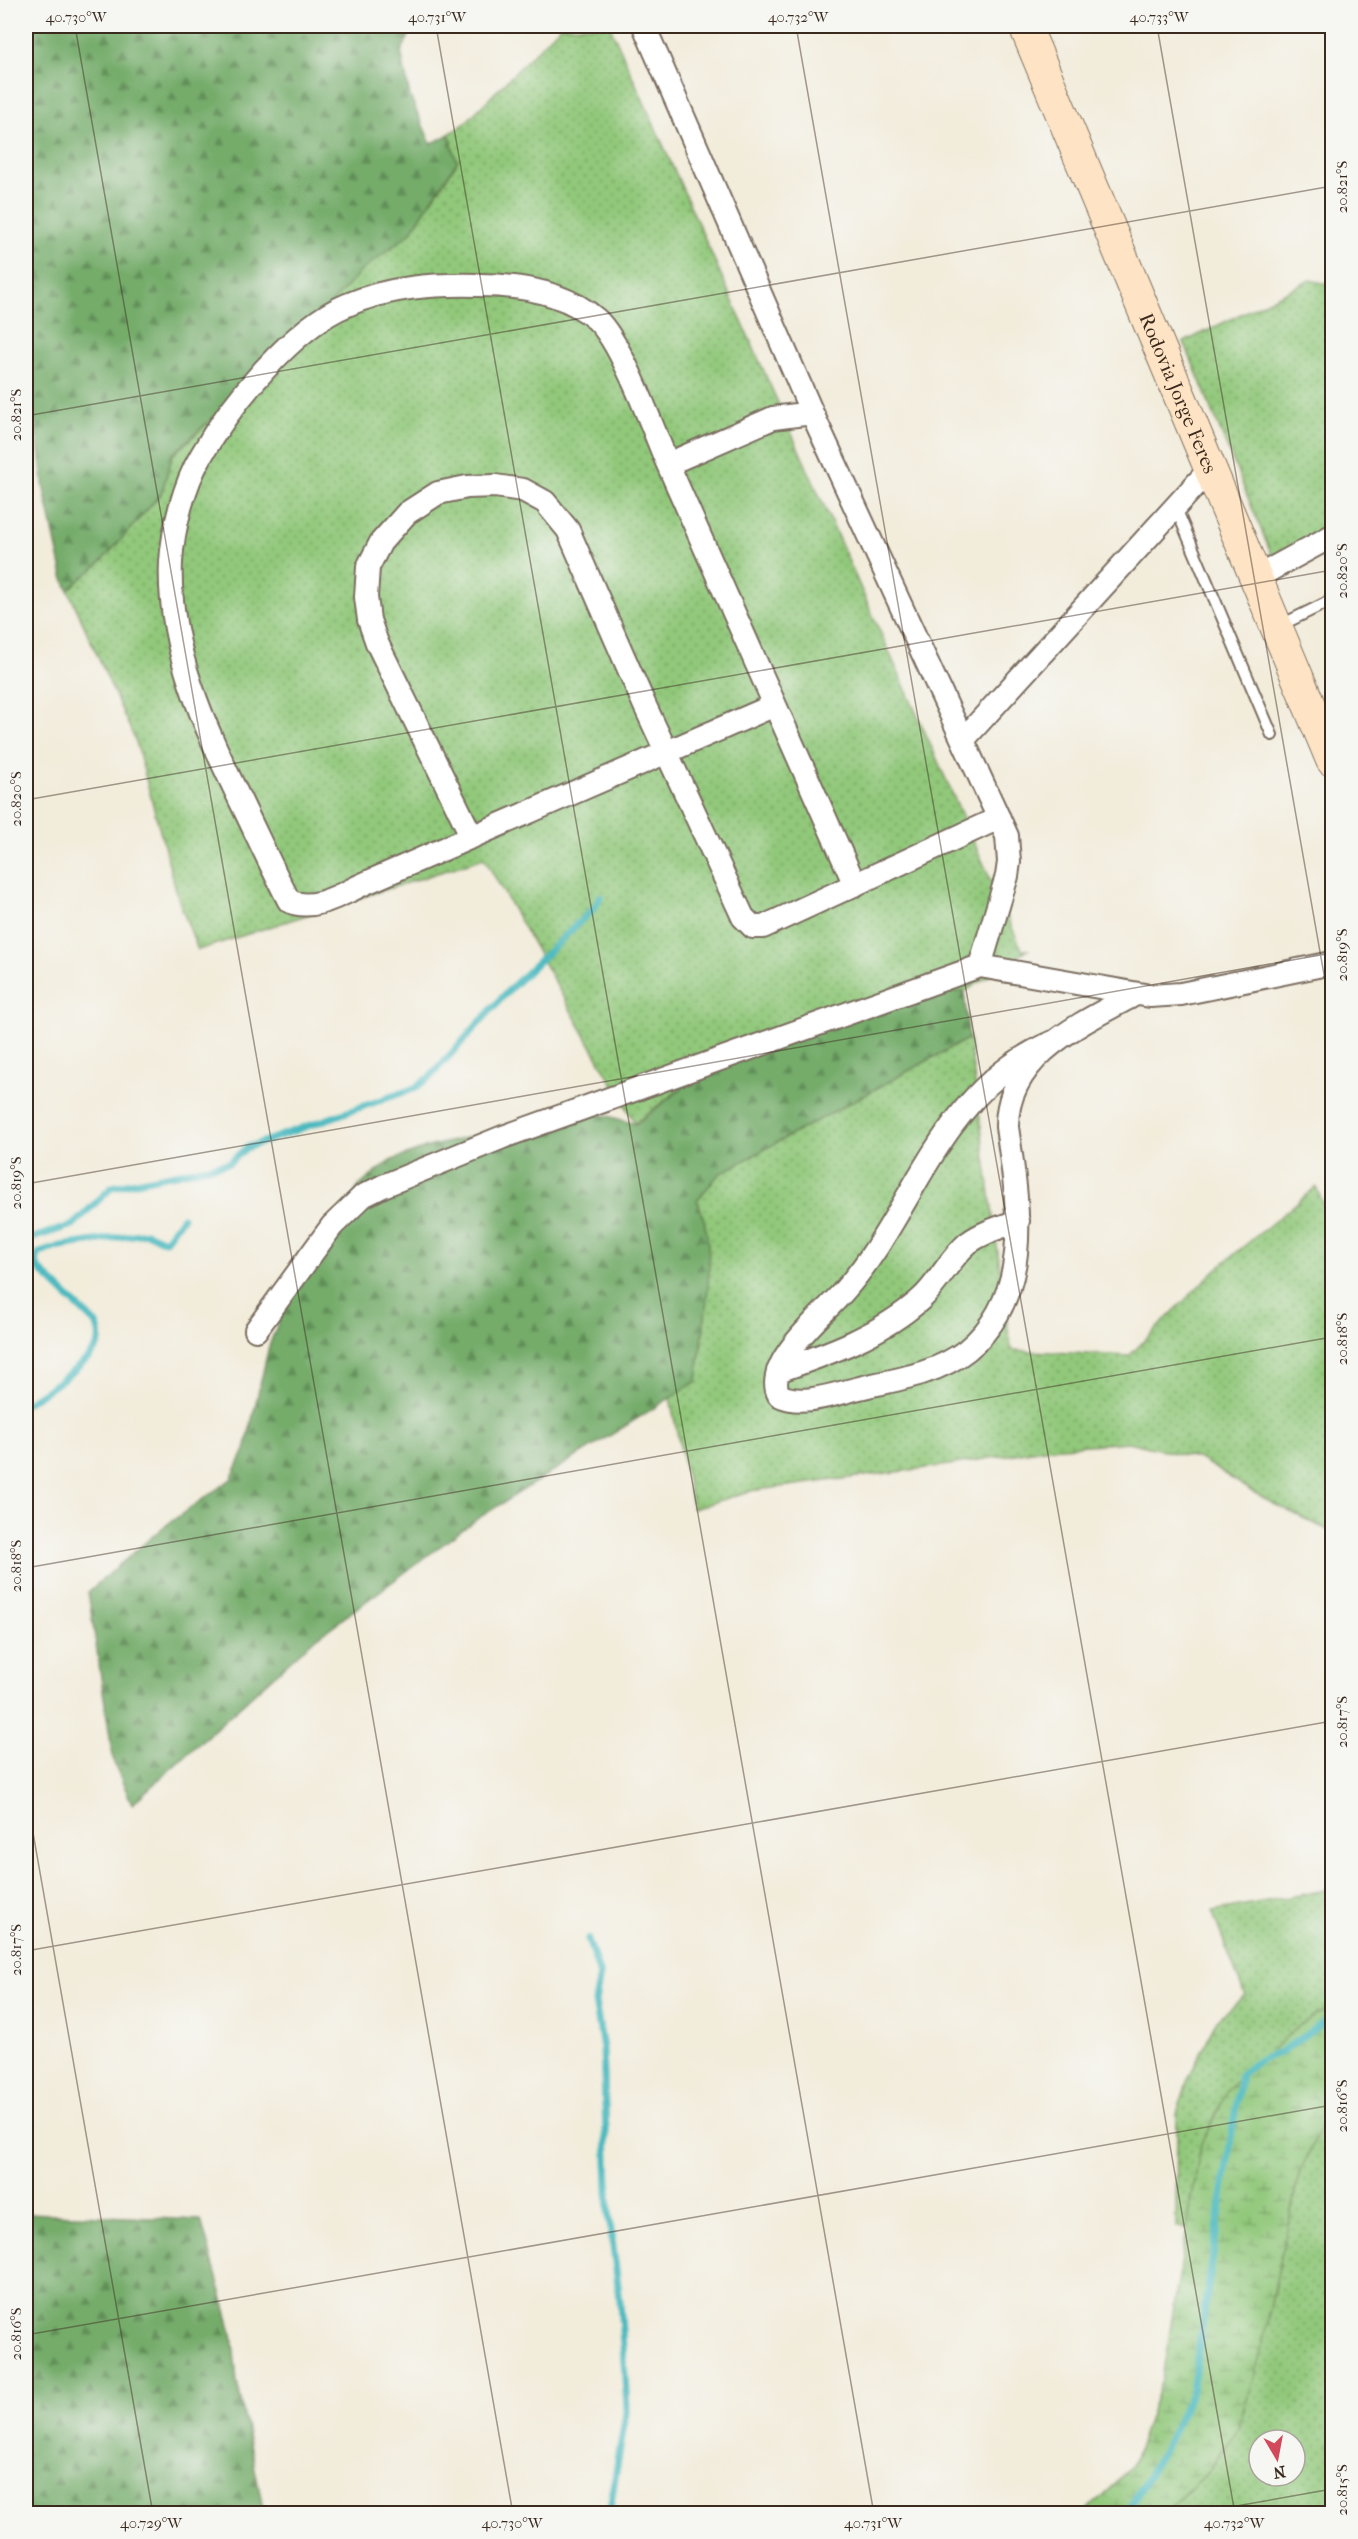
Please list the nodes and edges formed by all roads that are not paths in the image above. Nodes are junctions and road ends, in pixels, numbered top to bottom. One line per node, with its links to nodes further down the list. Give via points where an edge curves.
1 (644, 26): 3 (street)
2 (1025, 26): 5 (main road, Rodovia Jorge Feres)
3 (812, 413): 4 (street, via 773,418); 13 (street)
4 (668, 464): 11 (street); 17 (street, via 615,345 601,323 579,306 542,292 497,285 436,284 386,291 342,306 300,335 243,394 199,459 181,509 171,561 183,663 209,734 289,901 300,906 321,902)
5 (1210, 469): 6 (street); 8 (main road, Rodovia Jorge Feres)
6 (1175, 507): 12 (lane); 13 (street)
7 (1332, 536): 8 (street)
8 (1255, 578): 10 (main road, Rodovia Jorge Feres)
9 (1332, 600): 10 (lane)
10 (1276, 628): 15 (main road, Rodovia Jorge Feres)
11 (775, 705): 14 (street); 18 (street)
12 (1272, 735)
13 (963, 740): 16 (street)
14 (666, 753): 17 (street); 17 (street, via 568,530 545,502 523,490 495,486 438,493 407,513 381,542 368,567 366,597 377,643); 18 (street, via 743,917 753,927 763,927)
15 (1332, 760)
16 (999, 818): 18 (street); 20 (street, via 1007,836 1009,862)
17 (472, 837)
18 (855, 885)
19 (1332, 963): 21 (street, via 1181,994)
20 (980, 966): 21 (street); 24 (street, via 503,1137 383,1186 363,1197 332,1226)
21 (1134, 995): 22 (street)
22 (1053, 1042): 23 (street, via 1025,1071 1009,1101 1007,1128); 25 (street, via 998,1074 961,1114 860,1274 788,1353)
23 (1018, 1221): 25 (street, via 968,1244 921,1299 885,1324 845,1346); 25 (street, via 1018,1253 1003,1301 966,1351 922,1372 796,1400 779,1395 775,1383)
24 (256, 1330)
25 (778, 1371)

